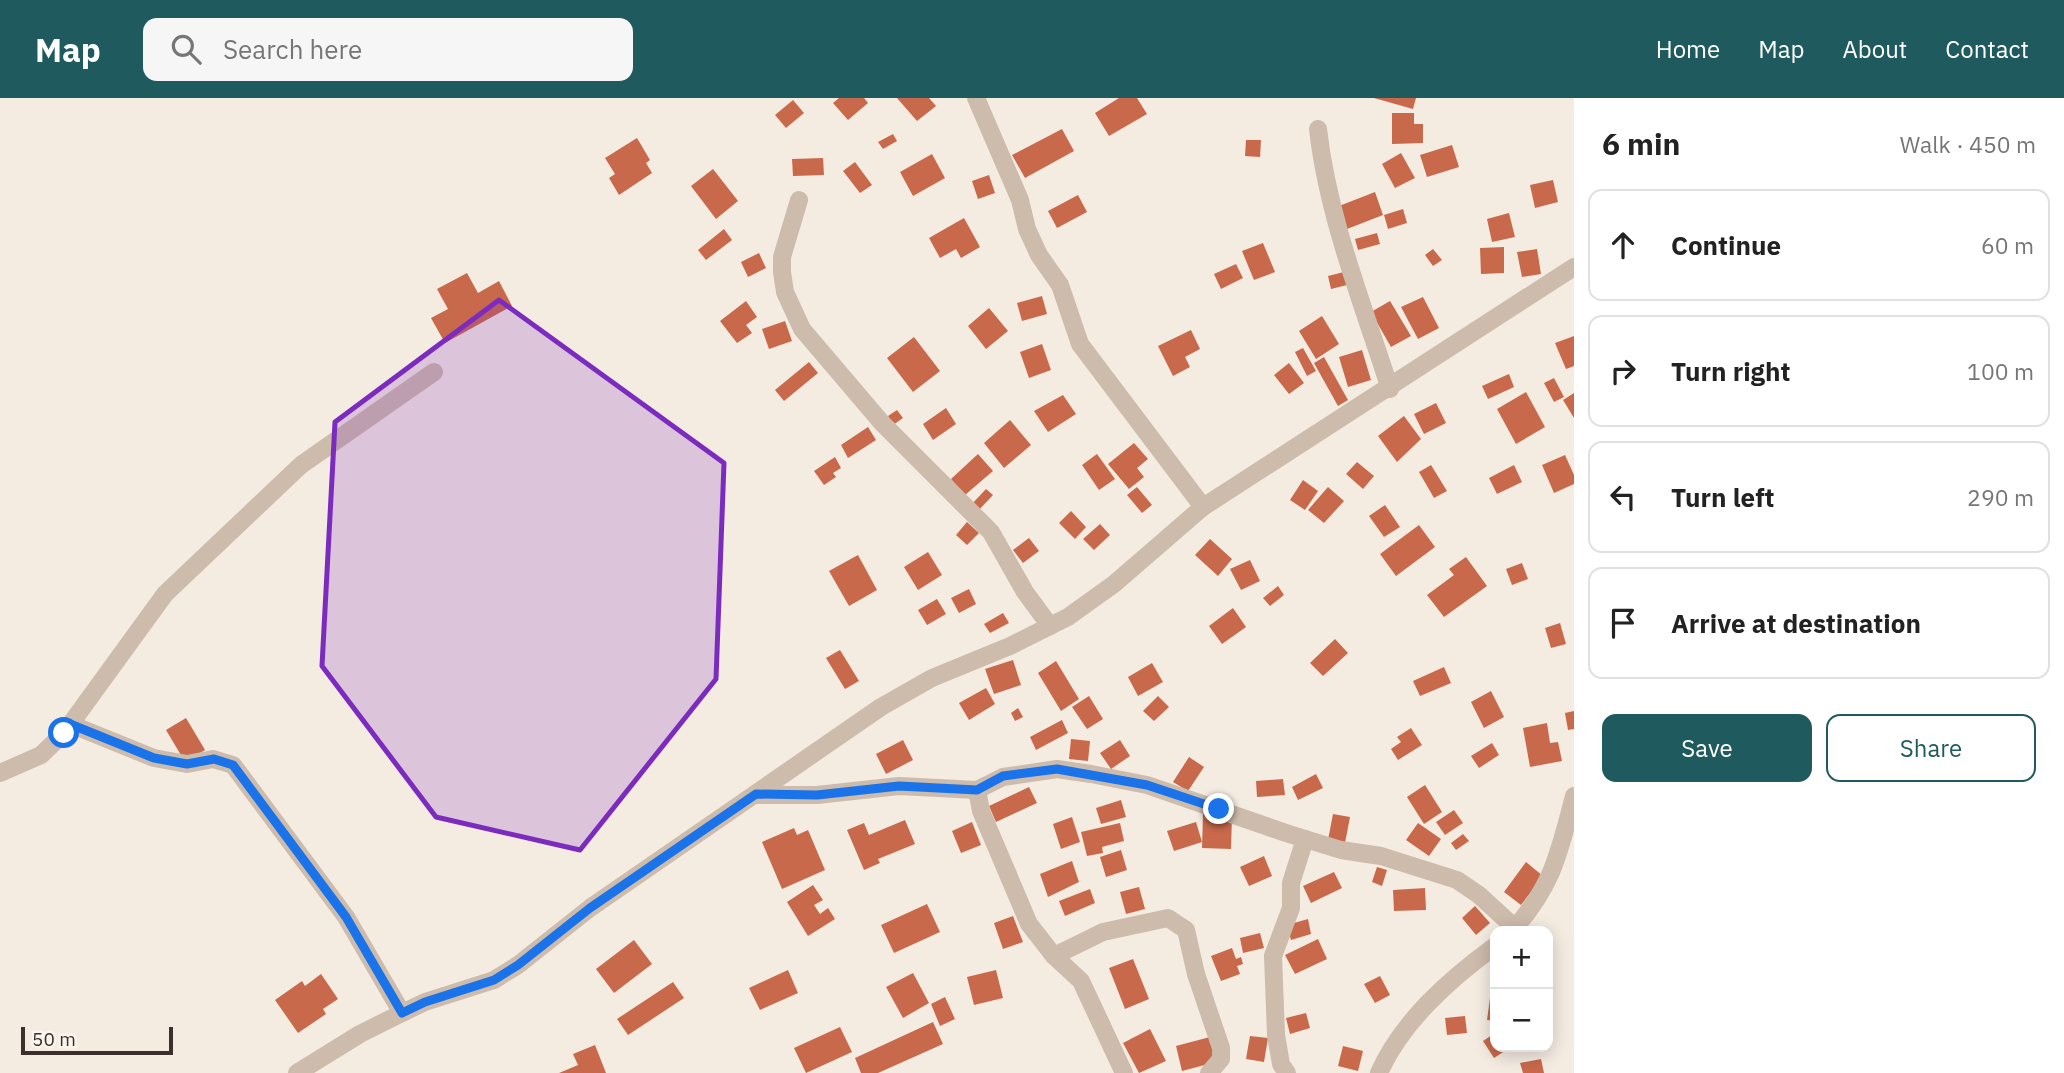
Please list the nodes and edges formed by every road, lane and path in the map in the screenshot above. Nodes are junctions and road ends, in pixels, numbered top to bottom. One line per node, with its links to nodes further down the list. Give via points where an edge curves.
1 (976, 98): 7 (street, via 1020,200 1027,229 1060,285 1080,344)
2 (1318, 129): 6 (street, via 1334,215)
3 (799, 200): 8 (street, via 782,272 785,292 802,329 882,424 991,532)
4 (1574, 267): 6 (street, via 1468,333)
5 (434, 372): 9 (street, via 301,466 165,594)
6 (1391, 389): 7 (street)
7 (1203, 507): 8 (street, via 1114,584)
8 (1050, 626): 12 (street, via 932,678)
9 (70, 724): 10 (street, via 41,755); 19 (street, via 154,758 187,764 214,759 233,765 346,917)
10 (0, 773)
11 (977, 790): 12 (street, via 899,786 817,795); 14 (street, via 1003,776 1057,769 1091,774 1147,785); 18 (street, via 981,811 1029,924)
12 (756, 794): 19 (street, via 494,980)
13 (1574, 796): 16 (street, via 1551,876)
14 (1305, 839): 15 (street, via 1457,880); 23 (street, via 1291,883 1291,908 1272,956 1276,1035)
15 (1510, 926)
16 (1515, 926)
17 (1490, 950): 24 (street, via 1423,1009 1387,1055)
18 (1054, 956): 21 (street, via 1081,981); 22 (street, via 1103,932 1168,918 1177,921 1186,930 1221,1048 1221,1059)
19 (402, 1013): 20 (street)
20 (297, 1073)
21 (1124, 1073)
22 (1209, 1073)
23 (1287, 1073)
24 (1379, 1073)

